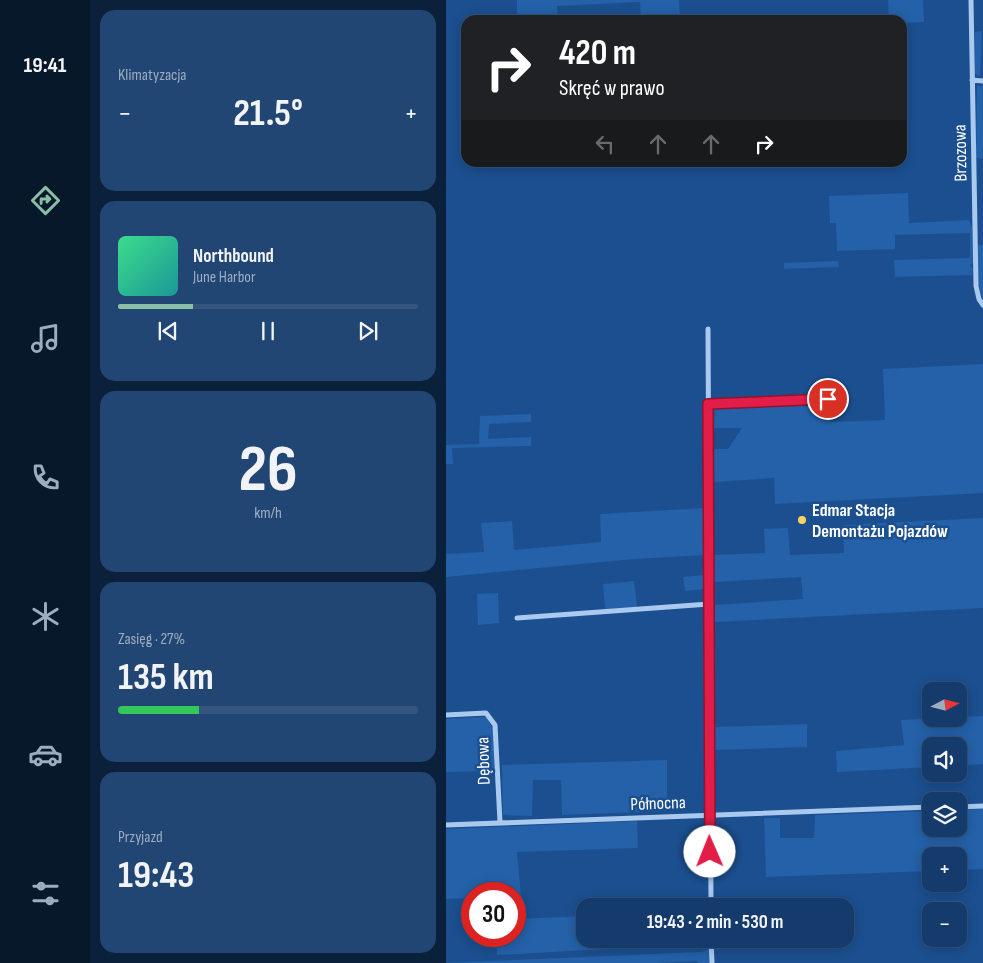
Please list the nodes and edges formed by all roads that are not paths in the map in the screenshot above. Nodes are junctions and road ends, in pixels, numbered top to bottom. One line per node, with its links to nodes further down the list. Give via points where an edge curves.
1 (971, 0): 2 (street, Brzozowa)
2 (972, 80): 3 (street); 4 (street, Brzozowa, via 976,286)
3 (983, 81)
4 (982, 304)
5 (708, 329): 7 (street)
6 (828, 399): 7 (street)
7 (708, 404): 8 (street)
8 (709, 604): 9 (street); 14 (street)
9 (517, 618)
10 (446, 715): 15 (street, Dębowa, via 486,713 496,724)
11 (983, 806): 12 (street)
12 (967, 807)
13 (922, 808): 14 (street, Północna)
14 (709, 815): 15 (street, Północna); 17 (street)
15 (500, 822): 16 (street, Północna)
16 (446, 825)
17 (711, 898)
18 (711, 948): 19 (street)
19 (712, 963)

